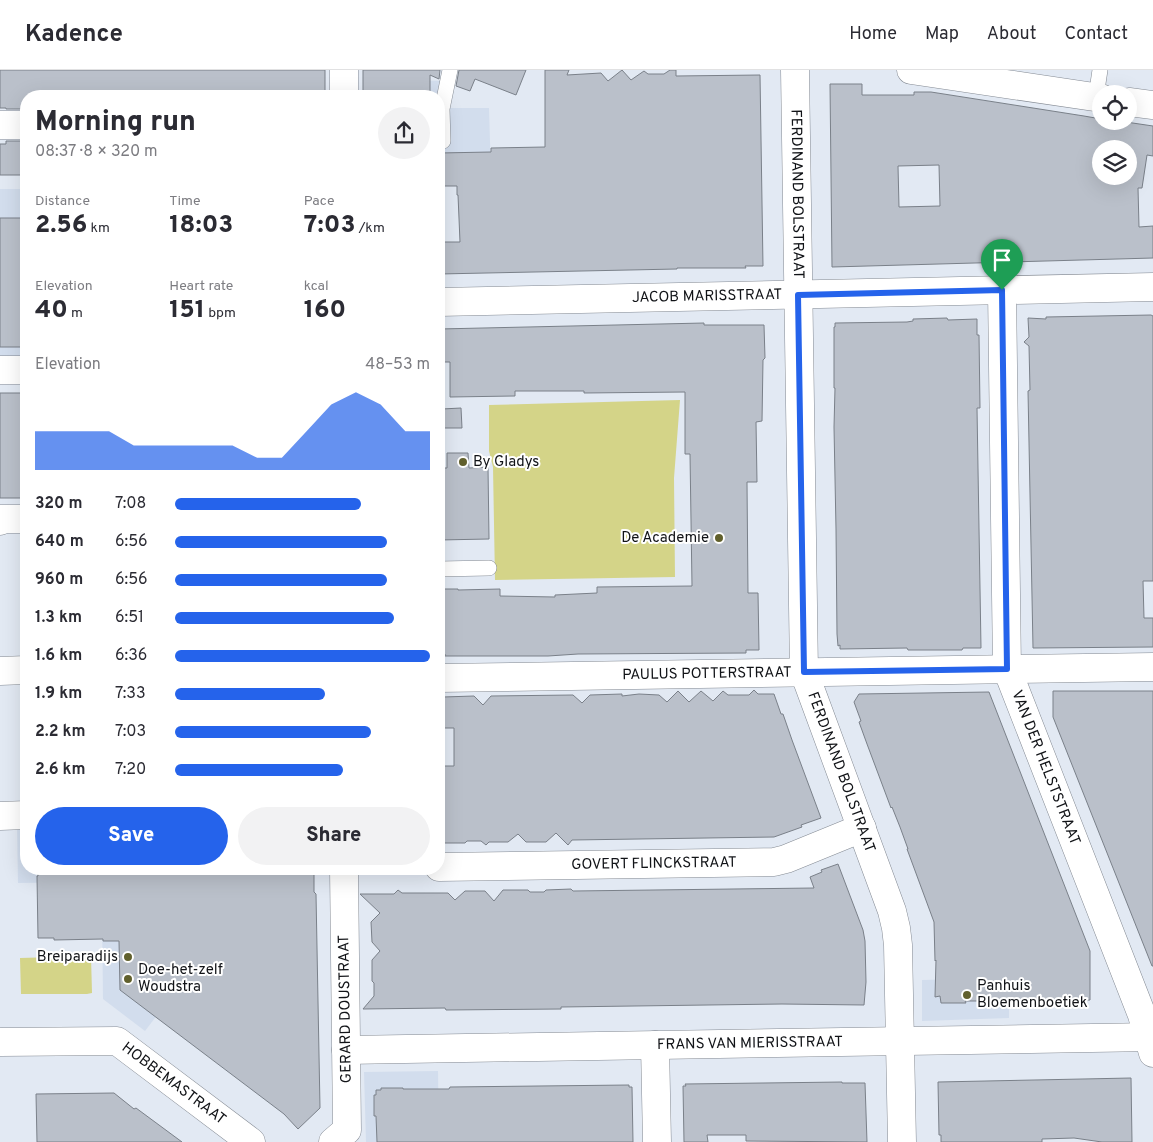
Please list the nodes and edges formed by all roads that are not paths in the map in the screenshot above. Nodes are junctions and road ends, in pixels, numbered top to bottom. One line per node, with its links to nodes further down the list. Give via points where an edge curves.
1 (344, 70): 7 (street)
2 (450, 70): 8 (lane)
3 (795, 70): 16 (street, FERDINAND BOLSTRAAT)
4 (911, 70): 9 (street)
5 (1100, 70): 6 (lane)
6 (1099, 85)
7 (344, 90)
8 (445, 94)
9 (1092, 96)
10 (1137, 103): 11 (street)
11 (1153, 105)
12 (0, 125): 13 (street)
13 (20, 125)
14 (1153, 287): 15 (street, JACOB MARISSTRAAT)
15 (1002, 290): 16 (street, JACOB MARISSTRAAT); 25 (street, VAN DER HELSTSTRAAT)
16 (798, 295): 17 (street, JACOB MARISSTRAAT); 28 (street, FERDINAND BOLSTRAAT)
17 (445, 302)
18 (0, 370): 19 (street)
19 (20, 370)
20 (20, 519): 21 (street)
21 (0, 521)
22 (489, 568): 23 (lane)
23 (445, 569)
24 (1153, 667): 25 (street, PAULUS POTTERSTRAAT)
25 (1007, 669): 28 (street, PAULUS POTTERSTRAAT); 37 (street, VAN DER HELSTSTRAAT)
26 (20, 670): 27 (street)
27 (0, 671)
28 (804, 672): 29 (street, PAULUS POTTERSTRAAT); 32 (street, FERDINAND BOLSTRAAT)
29 (445, 678)
30 (0, 816): 31 (street)
31 (20, 816)
32 (862, 828): 33 (street, GOVERT FLINCKSTRAAT, via 774,862); 36 (street, FERDINAND BOLSTRAAT, via 896,928)
33 (445, 867)
34 (344, 875): 39 (street, GERARD DOUSTRAAT)
35 (0, 1042): 40 (street, HOBBEMASTRAAT, via 117,1040)
36 (900, 1042): 37 (street, FRANS VAN MIERISSTRAAT); 38 (street, FRANS VAN MIERISSTRAAT); 43 (street, FERDINAND BOLSTRAAT)
37 (1152, 1042)
38 (655, 1045): 39 (street, FRANS VAN MIERISSTRAAT); 42 (street)
39 (346, 1050): 41 (street, GERARD DOUSTRAAT, via 347,1130)
40 (251, 1142)
41 (333, 1142)
42 (657, 1142)
43 (902, 1142)

